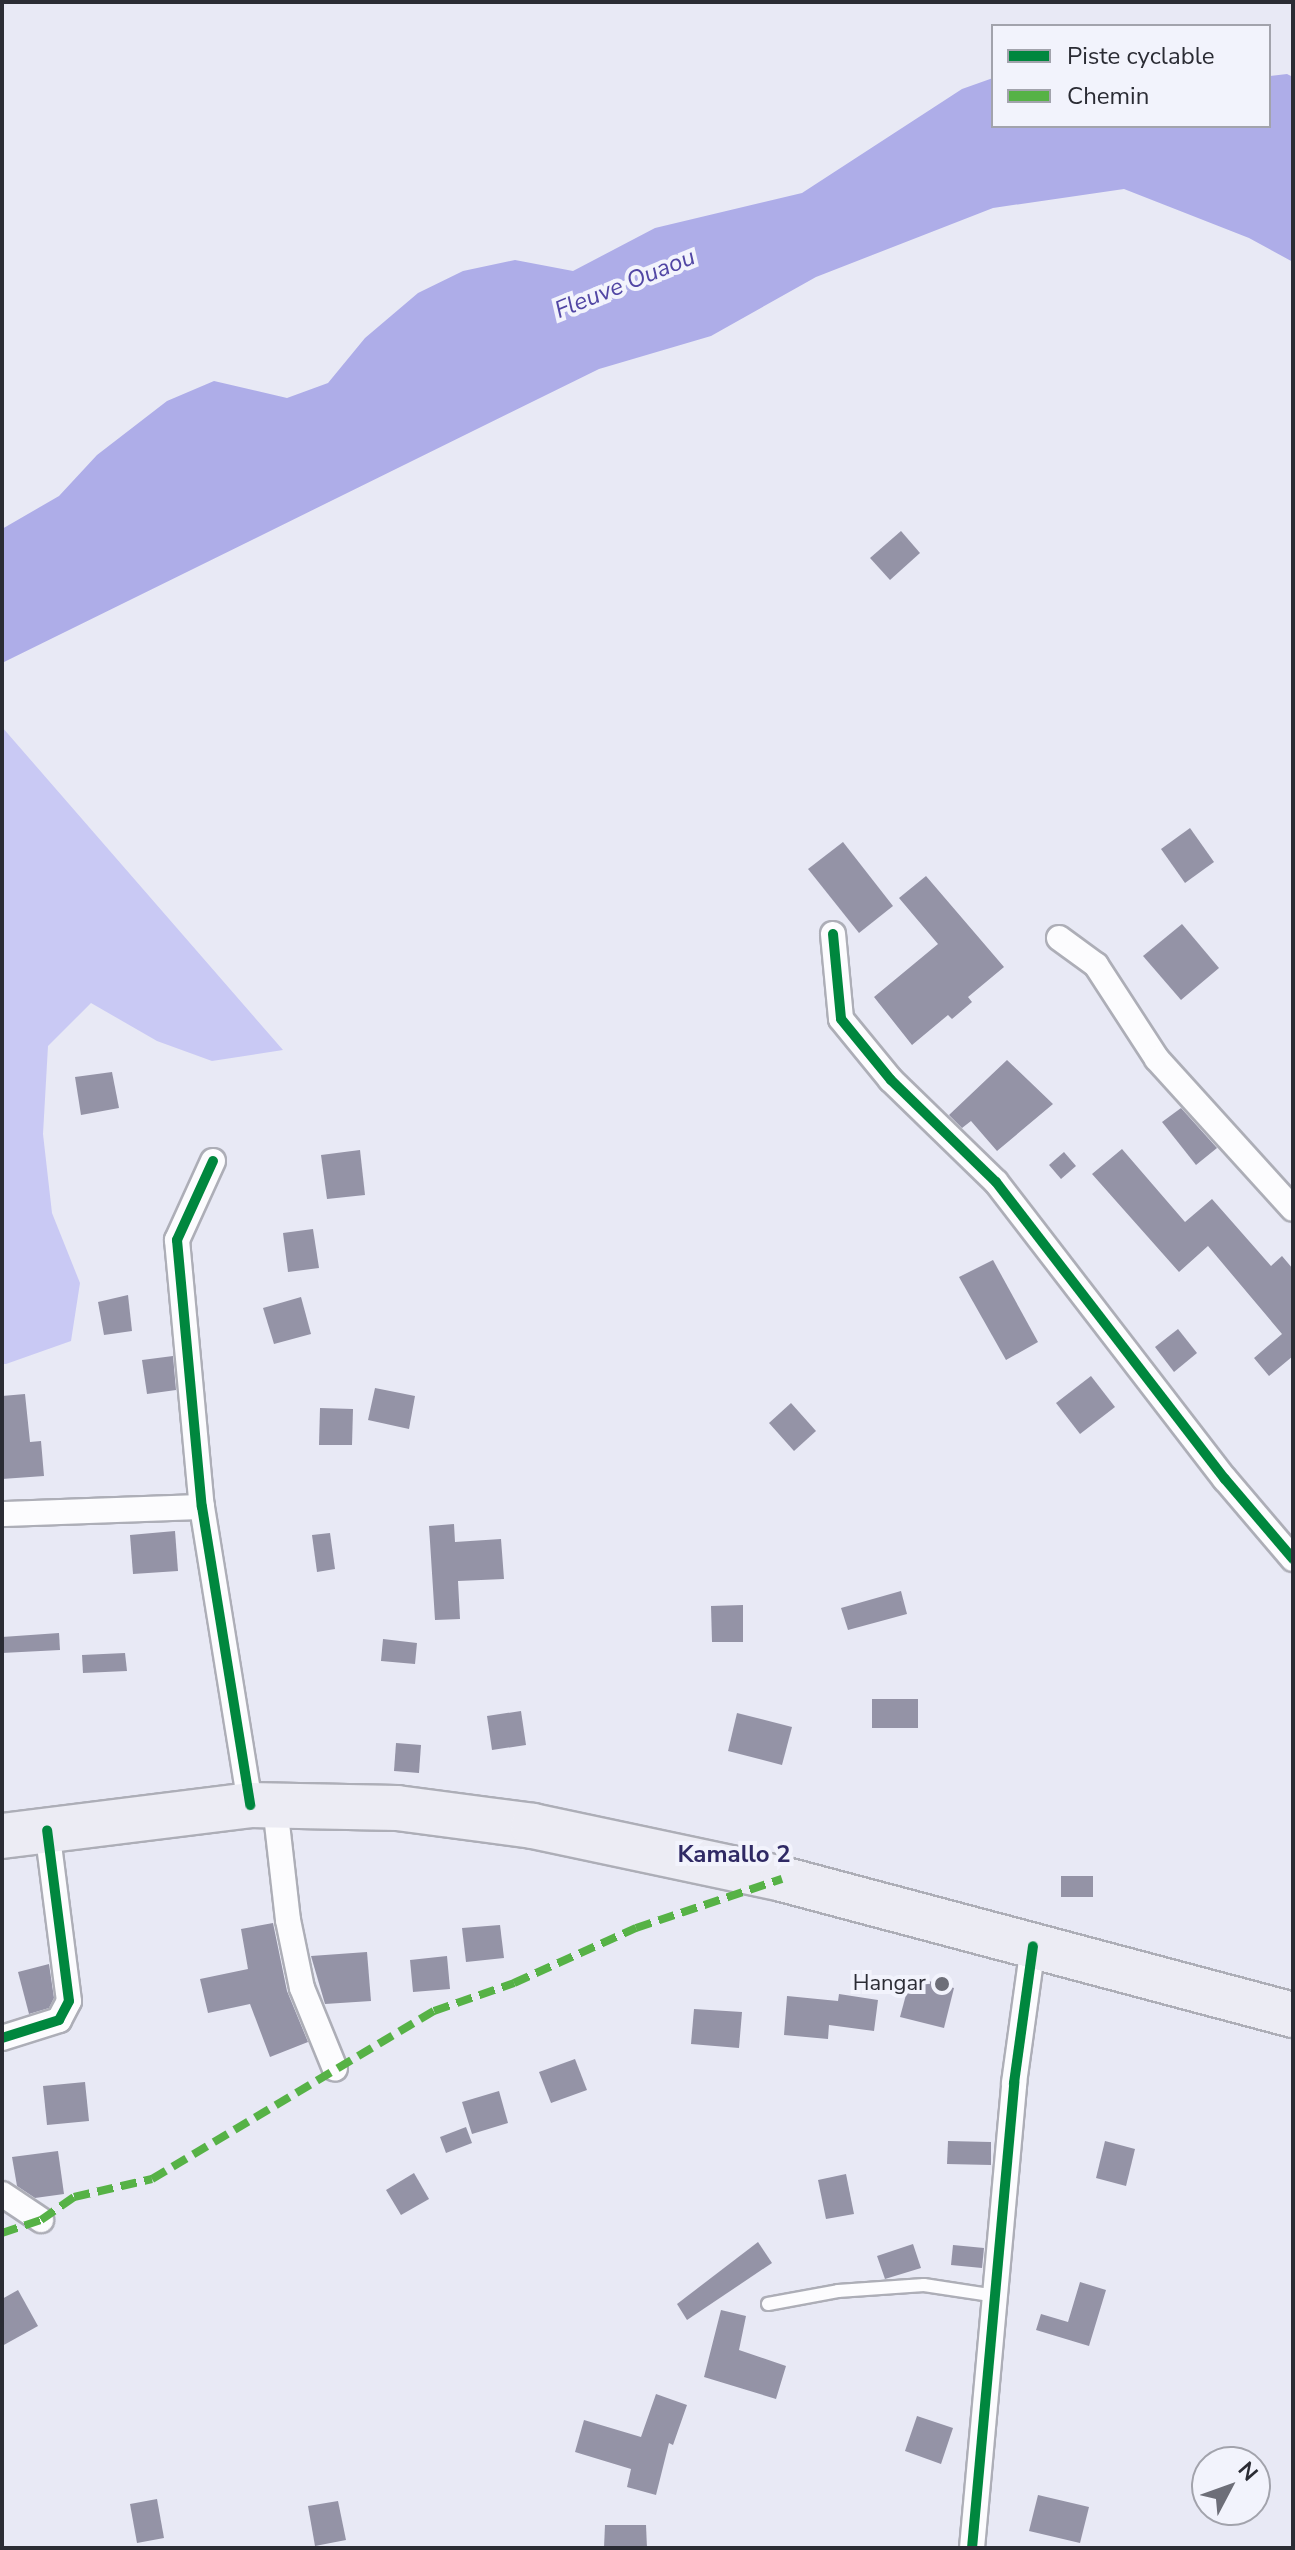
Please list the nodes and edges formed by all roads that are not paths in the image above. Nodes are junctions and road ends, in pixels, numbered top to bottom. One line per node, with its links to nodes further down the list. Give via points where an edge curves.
1 (833, 934): 7 (street, via 841,1019 891,1080 996,1182)
2 (1059, 938): 4 (street, via 1096,965 1157,1059)
3 (213, 1161): 5 (street, via 177,1240)
4 (1293, 1209)
5 (202, 1507): 6 (street); 8 (street)
6 (2, 1514)
7 (1293, 1559)
8 (263, 1806): 9 (highway); 11 (highway, via 397,1808 533,1826 782,1879); 14 (street, via 302,1988)
9 (47, 1830): 10 (highway); 13 (street, via 69,2001 59,2020)
10 (2, 1836)
11 (1033, 1946): 12 (highway); 17 (street, via 1014,2083)
12 (1293, 2015)
13 (2, 2038)
14 (335, 2069)
15 (2, 2194): 16 (street)
16 (41, 2220)
17 (997, 2296): 18 (lane, via 924,2285 838,2291); 19 (street)
18 (768, 2304)
19 (977, 2547)

